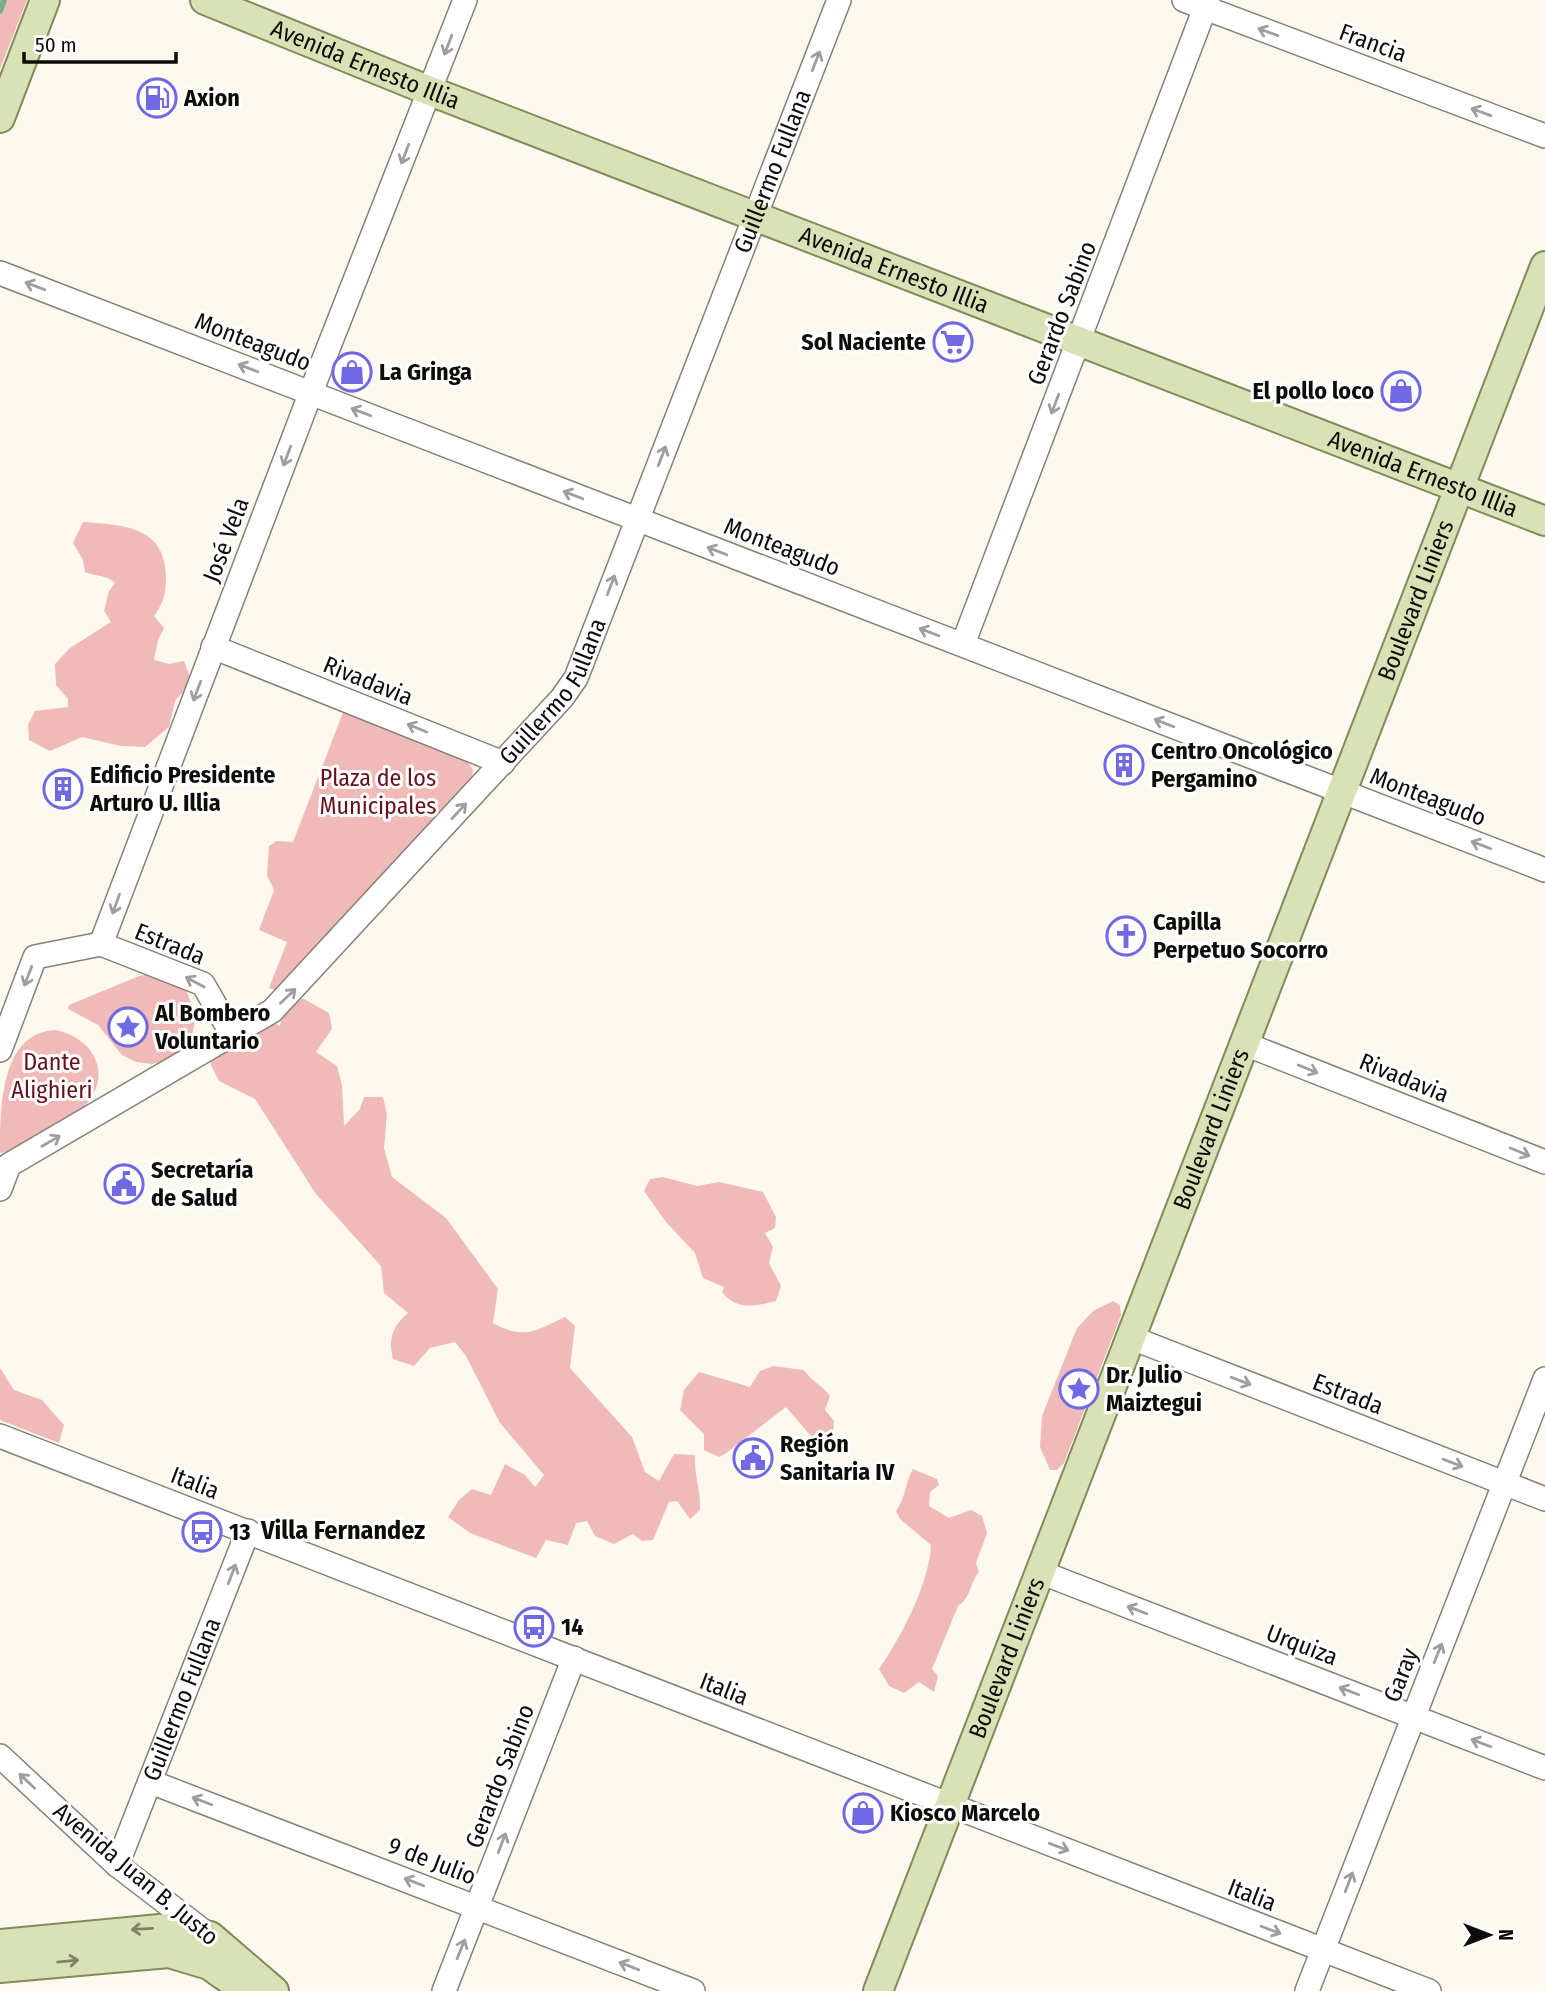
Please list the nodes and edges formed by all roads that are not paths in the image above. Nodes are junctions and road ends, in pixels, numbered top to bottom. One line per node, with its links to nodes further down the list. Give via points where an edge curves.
1 (45, 0): 7 (main road)
2 (205, 0): 6 (main road, Avenida Ernesto Illia)
3 (466, 0): 6 (street, José Vela, one-way to 6)
4 (839, 0): 9 (street, Guillermo Fullana, one-way to 4)
5 (1199, 3): 8 (street, Francia, one-way to 5); 12 (street, Gerardo Sabino)
6 (430, 91): 9 (main road, Avenida Ernesto Illia); 13 (street, José Vela, one-way to 13)
7 (0, 118)
8 (1545, 135)
9 (756, 216): 12 (main road, Avenida Ernesto Illia); 15 (street, Guillermo Fullana, one-way to 9)
10 (1545, 266): 14 (main road, Boulevard Liniers)
11 (0, 273): 13 (street, Monteagudo, one-way to 11)
12 (1080, 340): 14 (main road, Avenida Ernesto Illia); 17 (street, Gerardo Sabino, one-way to 17)
13 (311, 392): 15 (street, Monteagudo, one-way to 13); 18 (street, José Vela, one-way to 18)
14 (1460, 489): 16 (main road, Avenida Ernesto Illia); 20 (main road, Boulevard Liniers)
15 (637, 520): 17 (street, Monteagudo, one-way to 15); 19 (street, Guillermo Fullana, one-way to 15, via 576,678)
16 (1545, 521)
17 (963, 644): 20 (street, Monteagudo, one-way to 17)
18 (213, 647): 19 (street, Rivadavia, one-way to 18); 22 (street, José Vela, one-way to 22)
19 (503, 763): 23 (street, Guillermo Fullana, one-way to 19, via 272,1011 300,984)
20 (1342, 792): 21 (street, Monteagudo, one-way to 20); 24 (main road, Boulevard Liniers)
21 (1545, 870)
22 (101, 944): 23 (street, Estrada, one-way to 22, via 203,984); 25 (street, one-way to 25, via 35,957)
23 (233, 1036): 27 (street, Guillermo Fullana, one-way to 23, via 9,1165)
24 (1245, 1044): 26 (street, Rivadavia, one-way to 26); 28 (main road, Boulevard Liniers)
25 (0, 1050)
26 (1545, 1162)
27 (1, 1185)
28 (1132, 1338): 31 (street, Estrada, one-way to 31); 34 (main road, Boulevard Liniers)
29 (1545, 1379): 31 (street, Garay)
30 (0, 1436): 33 (street, Italia)
31 (1504, 1483): 32 (street, Estrada); 36 (street, Garay, one-way to 31)
32 (1545, 1499)
33 (248, 1531): 35 (street, Italia); 39 (street, Guillermo Fullana, one-way to 33)
34 (1040, 1572): 36 (street, Urquiza, one-way to 34); 40 (main road, Boulevard Liniers)
35 (574, 1658): 40 (street, Italia); 42 (street, Gerardo Sabino, one-way to 35)
36 (1413, 1716): 38 (street, Urquiza, one-way to 36); 45 (street, Garay, one-way to 36)
37 (0, 1756): 41 (street, Avenida Juan B. Justo, one-way to 37)
38 (1545, 1768)
39 (152, 1782): 41 (street, Guillermo Fullana); 42 (street, 9 de Julio, one-way to 39)
40 (949, 1805): 45 (street, Italia, one-way to 45); 51 (main road, Boulevard Liniers)
41 (117, 1865): 43 (street, Avenida Juan B. Justo)
42 (478, 1907): 49 (street, Gerardo Sabino, one-way to 42); 50 (street, 9 de Julio, one-way to 42)
43 (210, 1936): 44 (main road, one-way to 44, via 170,1928); 48 (main road, Avenida Juan B. Justo)
44 (0, 1944)
45 (1323, 1951): 52 (street, Garay); 53 (street, Italia)
46 (0, 1968): 47 (main road, one-way to 47, via 169,1953 190,1957)
47 (239, 1985)
48 (274, 1991)
49 (444, 1991)
50 (693, 1991)
51 (878, 1991)
52 (1307, 1991)
53 (1429, 1991)

